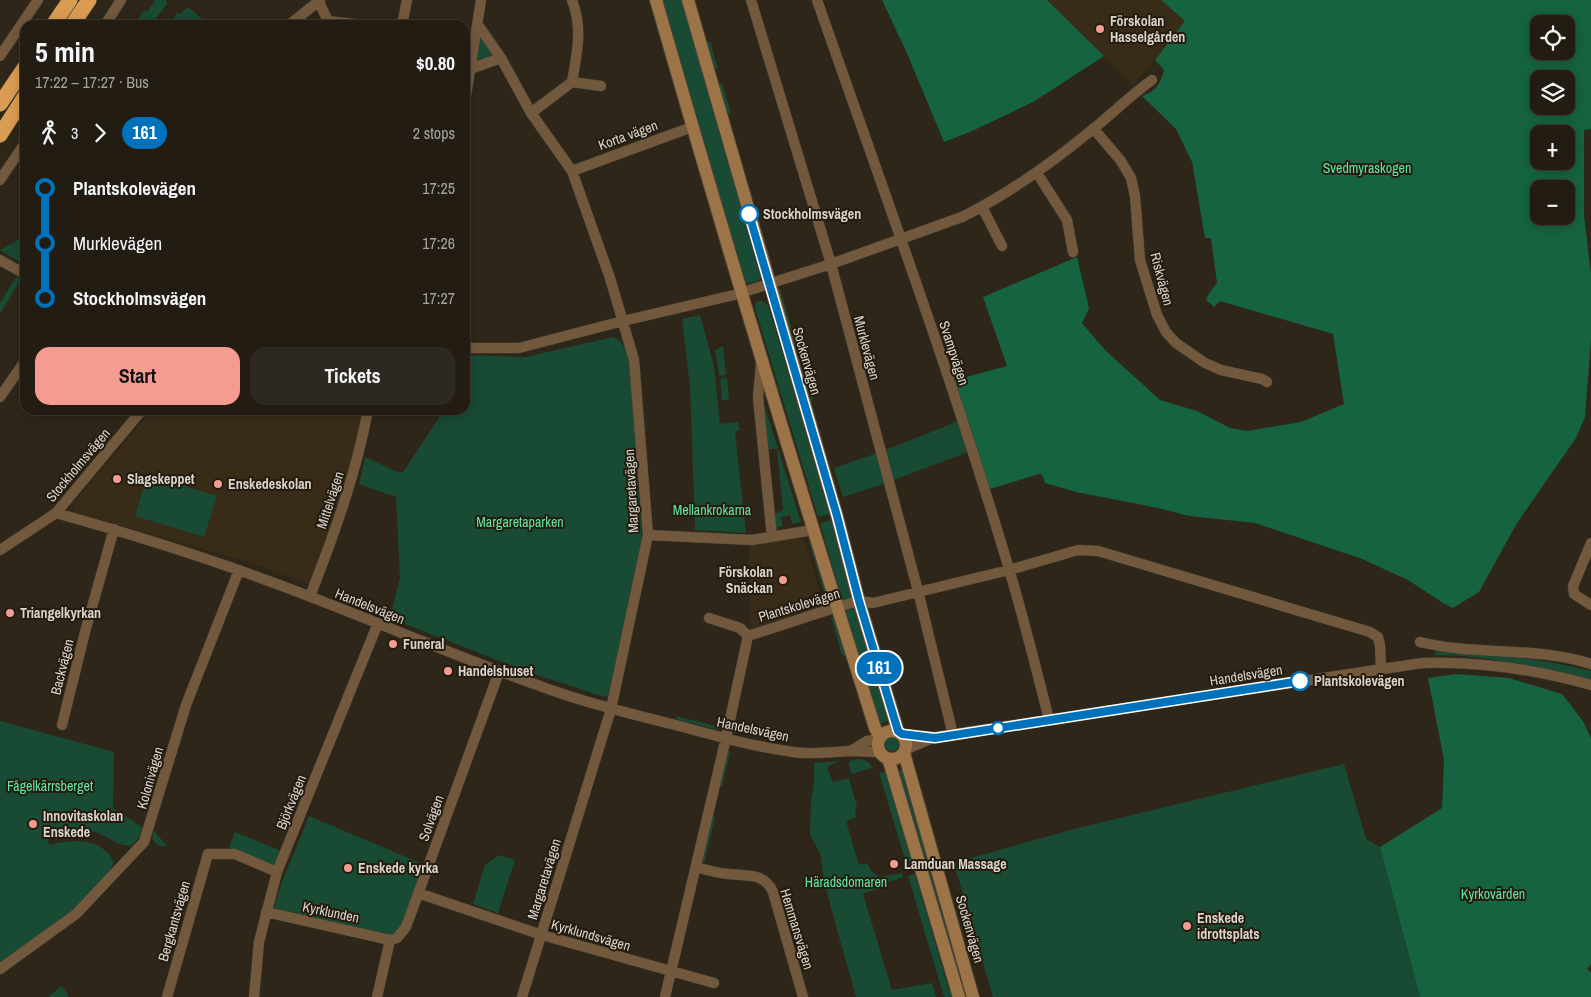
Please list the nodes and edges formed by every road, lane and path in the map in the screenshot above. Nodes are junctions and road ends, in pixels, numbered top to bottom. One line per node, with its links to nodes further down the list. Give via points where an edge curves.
1 (38, 0): 13 (street)
2 (70, 0): 14 (highway)
3 (89, 0): 15 (highway)
4 (122, 0): 16 (street)
5 (407, 0): 19 (street)
6 (481, 0): 20 (street)
7 (572, 0): 27 (street, via 579,42)
8 (656, 0): 32 (street)
9 (688, 0): 46 (street, Sockenvägen)
10 (751, 0): 44 (street, Murklevägen)
11 (817, 0): 40 (street, Svampvägen)
12 (319, 1): 17 (street); 18 (street)
13 (24, 20)
14 (56, 20)
15 (75, 20)
16 (108, 20)
17 (295, 20)
18 (327, 20)
19 (403, 20)
20 (478, 25): 23 (street, Margaretavägen); 24 (street)
21 (20, 27): 22 (street)
22 (0, 56)
23 (500, 58): 24 (street); 31 (street, Margaretavägen)
24 (470, 69)
25 (20, 74): 29 (highway)
26 (1152, 80): 33 (street)
27 (572, 82): 28 (street); 31 (street)
28 (601, 86)
29 (0, 104)
30 (20, 104): 34 (highway)
31 (531, 113): 36 (street, Margaretavägen)
32 (692, 127): 36 (street, Korta vägen); 47 (street)
33 (1094, 129): 37 (street); 52 (street, Riskvägen, via 1131,178 1140,260 1157,315 1166,332 1205,363)
34 (0, 135)
35 (20, 150): 38 (street)
36 (572, 171): 48 (street, Margaretavägen)
37 (1037, 173): 39 (street); 42 (street, via 1067,220)
38 (0, 180)
39 (982, 207): 40 (street); 41 (street)
40 (902, 239): 44 (street); 64 (street, Svampvägen)
41 (1002, 246)
42 (1073, 252)
43 (0, 260): 45 (street)
44 (831, 264): 46 (street); 65 (street, Murklevägen)
45 (20, 271)
46 (768, 283): 47 (street); 67 (street, Sockenvägen)
47 (742, 292): 48 (street); 50 (street)
48 (623, 321): 49 (street, via 519,348); 59 (street, Margaretavägen, via 634,360)
49 (470, 348)
50 (761, 358): 58 (street); 60 (street, via 758,398)
51 (20, 368): 53 (street)
52 (1267, 382)
53 (0, 397)
54 (138, 415): 56 (street, Stockholmsvägen)
55 (367, 415): 66 (street, Mittelvägen, via 352,482)
56 (56, 513): 57 (street, Handelsvägen); 62 (street, Stockholmsvägen)
57 (114, 529): 63 (street, Handelsvägen); 80 (street, Backvägen)
58 (813, 530): 60 (street); 69 (street)
59 (648, 535): 60 (street, via 752,540); 78 (street, Margaretavägen)
60 (772, 537)
61 (1591, 543): 68 (street, via 1573,586 1574,594)
62 (2, 548)
63 (239, 570): 66 (street, Handelsvägen); 95 (street, Kolonivägen, via 186,706 144,842 76,914)
64 (1009, 570): 65 (street, Plantskolevägen); 75 (street, Plantskolevägen, via 1078,550 1098,551 1370,632 1378,637); 79 (street, Svampvägen)
65 (918, 591): 67 (street, Plantskolevägen, via 873,603); 82 (street, Murklevägen)
66 (310, 596): 71 (street, Handelsvägen)
67 (859, 601): 69 (street, Plantskolevägen); 81 (street, Sockenvägen)
68 (1591, 605)
69 (837, 606): 72 (street, Plantskolevägen); 84 (street)
70 (709, 618): 72 (street, Plantskolevägen, via 740,628)
71 (378, 623): 76 (street, Handelsvägen); 90 (street, Björkvägen)
72 (748, 636): 83 (street, Plantskolevägen)
73 (1420, 642): 74 (street, via 1438,647 1543,654)
74 (1591, 664)
75 (1381, 668): 77 (street, Handelsvägen, via 1455,662 1508,668); 79 (street, Handelsvägen)
76 (500, 672): 78 (street, Handelsvägen); 91 (street, Solvägen)
77 (1591, 685)
78 (611, 709): 83 (street, Handelsvägen); 93 (street, Margaretavägen)
79 (1049, 719): 82 (street, Handelsvägen)
80 (62, 725)
81 (900, 732): 84 (street, via 886,731); 85 (street, Handelsvägen); 87 (street, Sockenvägen, via 907,744)
82 (953, 735): 85 (street, Handelsvägen)
83 (726, 738): 86 (street, Handelsvägen, via 795,752); 89 (street, Plantskolevägen)
84 (879, 738): 86 (street, Handelsvägen); 88 (street, via 878,748)
85 (935, 738): 87 (street, Handelsvägen)
86 (851, 751): 88 (street, Handelsvägen)
87 (905, 752): 88 (street, via 897,758); 105 (street, Sockenvägen)
88 (884, 755): 104 (street)
89 (696, 867): 96 (street, Plantskolevägen); 103 (street, Hemmansvägen, via 752,876 769,883)
90 (278, 872): 92 (street, Björkvägen); 98 (street, Bergkantsvägen, via 235,854 208,854)
91 (418, 893): 93 (street, Kyrklundsvägen); 94 (street, Solvägen, via 406,928 397,938)
92 (266, 912): 94 (street, Kyrklunden); 99 (street, Björkvägen, via 259,942)
93 (542, 935): 96 (street, Kyrklundsvägen); 101 (street, Margaretavägen)
94 (390, 940): 100 (street)
95 (0, 969)
96 (672, 972): 97 (street); 102 (street, Plantskolevägen)
97 (714, 982)
98 (167, 997)
99 (254, 997)
100 (377, 997)
101 (522, 997)
102 (665, 997)
103 (803, 997)
104 (959, 997)
105 (973, 997)

